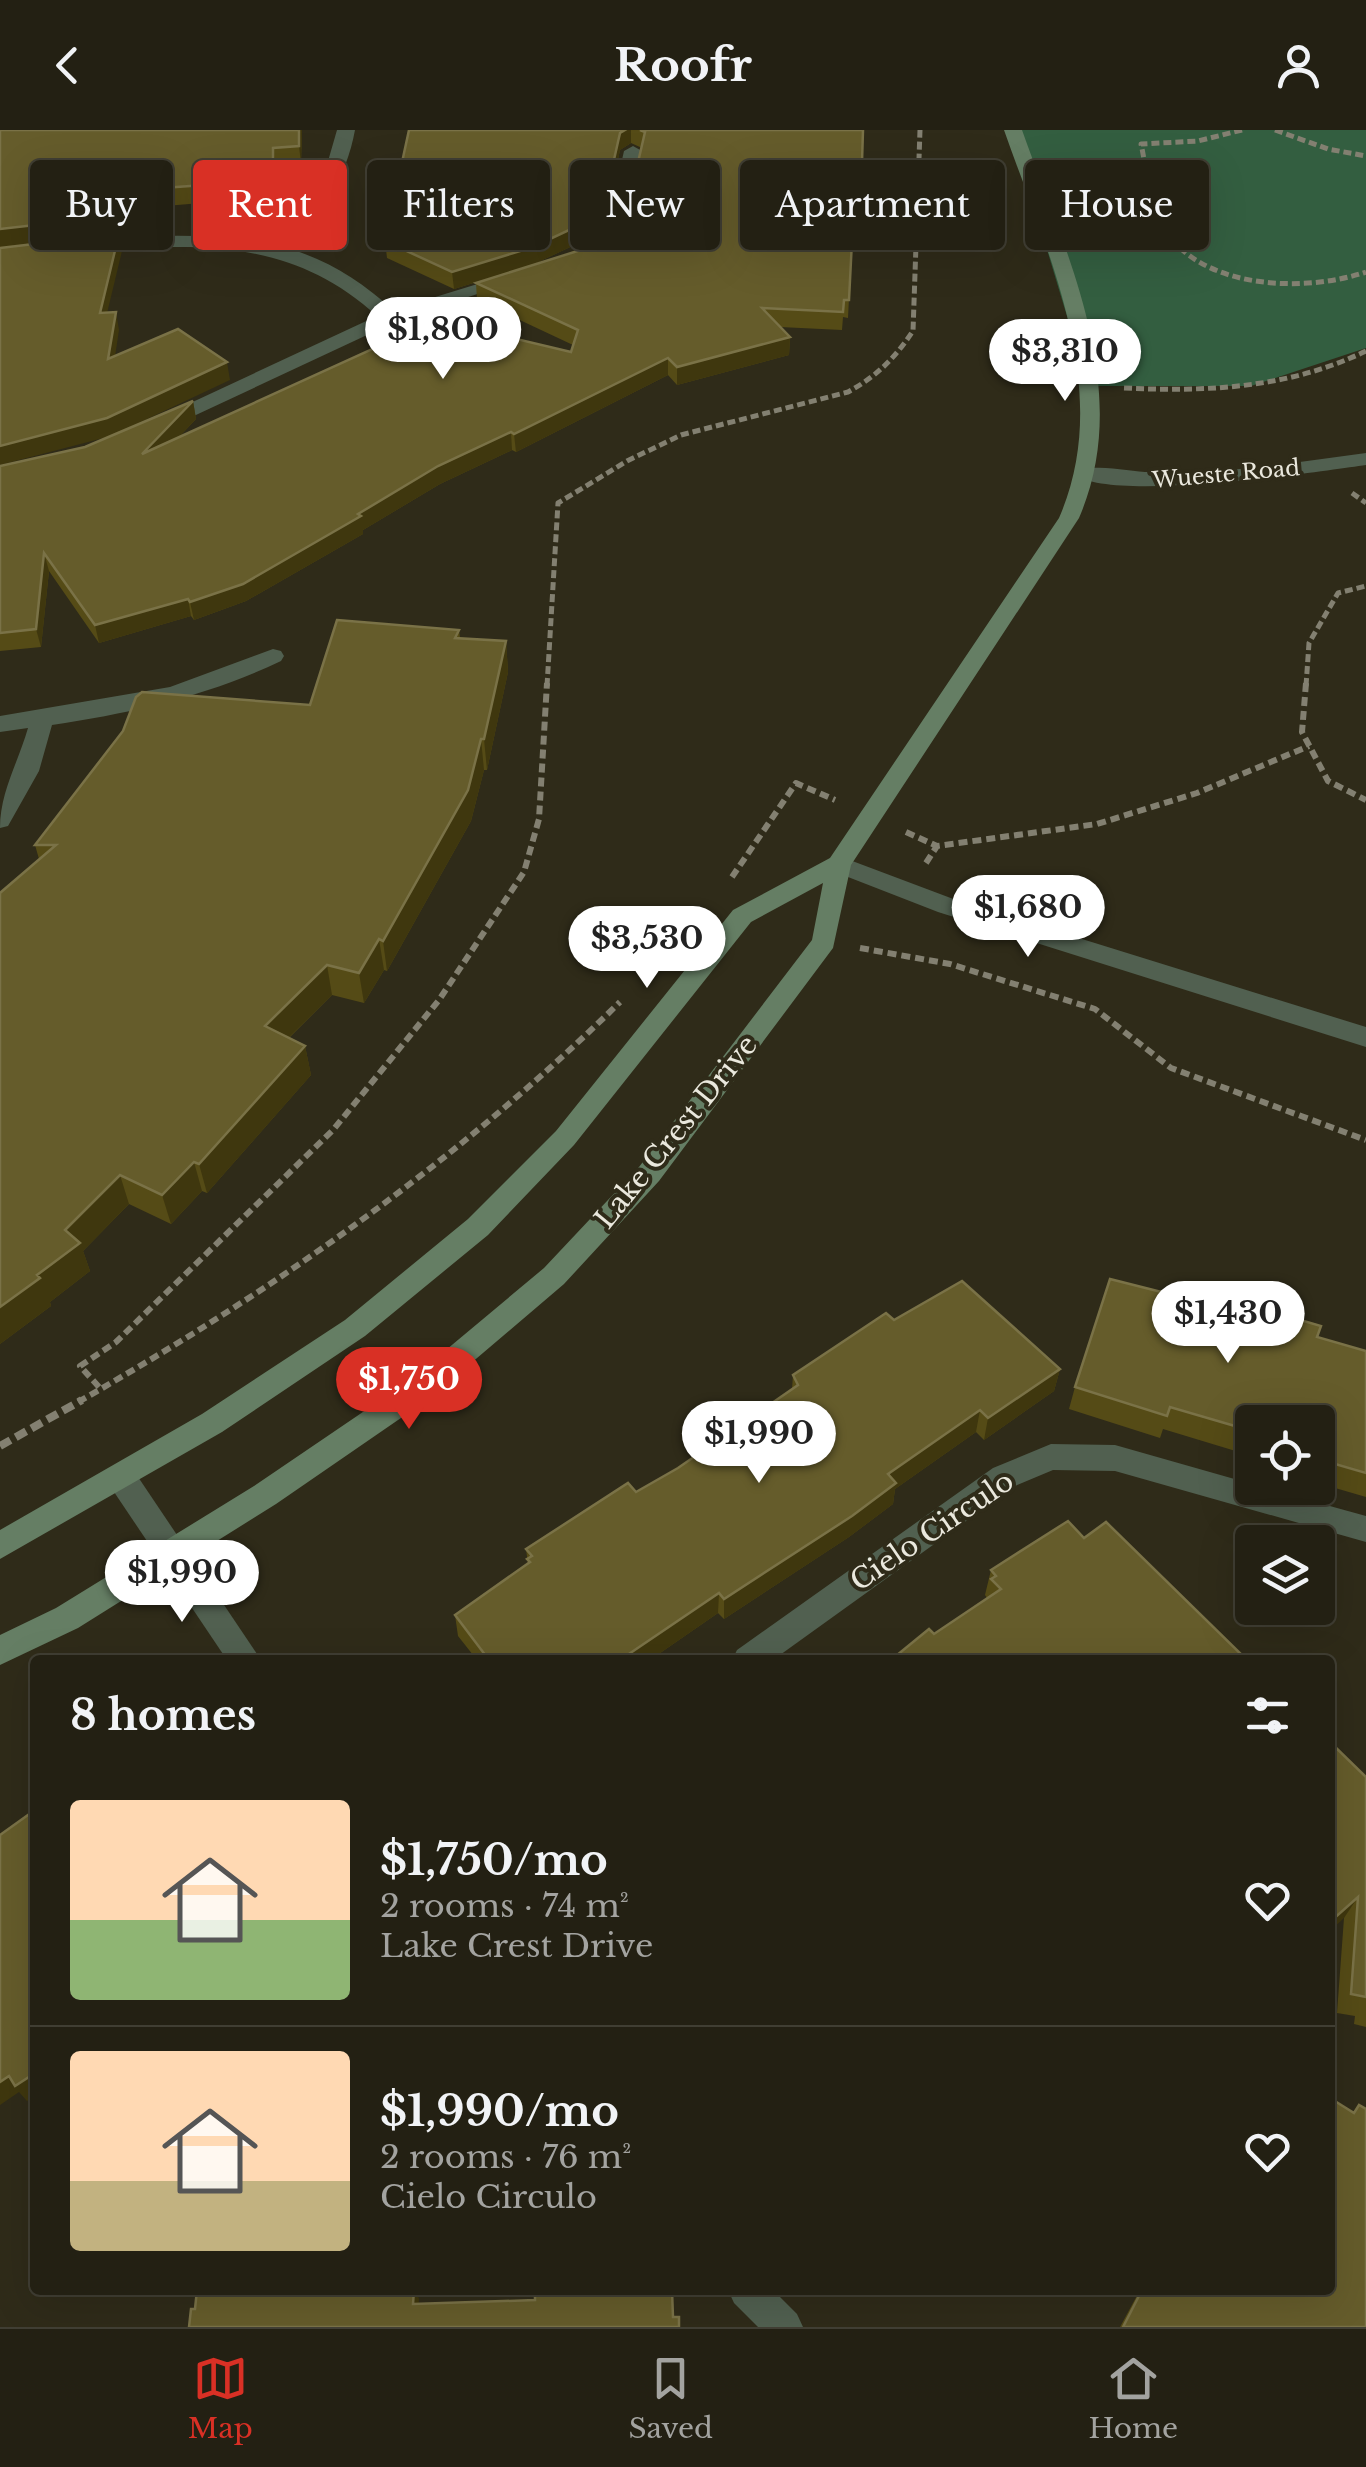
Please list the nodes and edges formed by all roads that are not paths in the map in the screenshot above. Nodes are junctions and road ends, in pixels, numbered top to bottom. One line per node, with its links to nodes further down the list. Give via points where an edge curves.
1 (346, 130): 5 (street, via 335,181)
2 (1013, 130): 11 (main road, Lake Crest Drive, via 1074,311 1091,423)
3 (633, 151): 6 (street, via 616,227)
4 (173, 242): 5 (street)
5 (278, 251): 8 (street, via 349,279)
6 (589, 253)
7 (538, 272): 8 (street)
8 (390, 317): 9 (street)
9 (136, 436)
10 (1366, 460): 11 (street, Wueste Road, via 1148,482)
11 (1085, 474): 16 (main road, Lake Crest Drive, via 1069,518)
12 (272, 656): 13 (street, via 229,679)
13 (42, 719): 14 (street); 15 (street, via 27,771)
14 (0, 724)
15 (0, 820)
16 (839, 864): 17 (street); 18 (main road, Lake Crest Drive, via 742,916 565,1138 478,1228 355,1328); 21 (main road, Lake Crest Drive, via 824,942 649,1174 554,1276 420,1389)
17 (1366, 1037)
18 (121, 1477): 20 (main road, Lake Crest Drive); 21 (street)
19 (1366, 1529): 24 (street, Cielo Circulo, via 1115,1458 1052,1456 1004,1477)
20 (0, 1546)
21 (170, 1554): 22 (main road, Lake Crest Drive); 23 (street)
22 (0, 1651)
23 (241, 1655)
24 (755, 1655)
25 (752, 2295): 26 (street)
26 (784, 2327)

